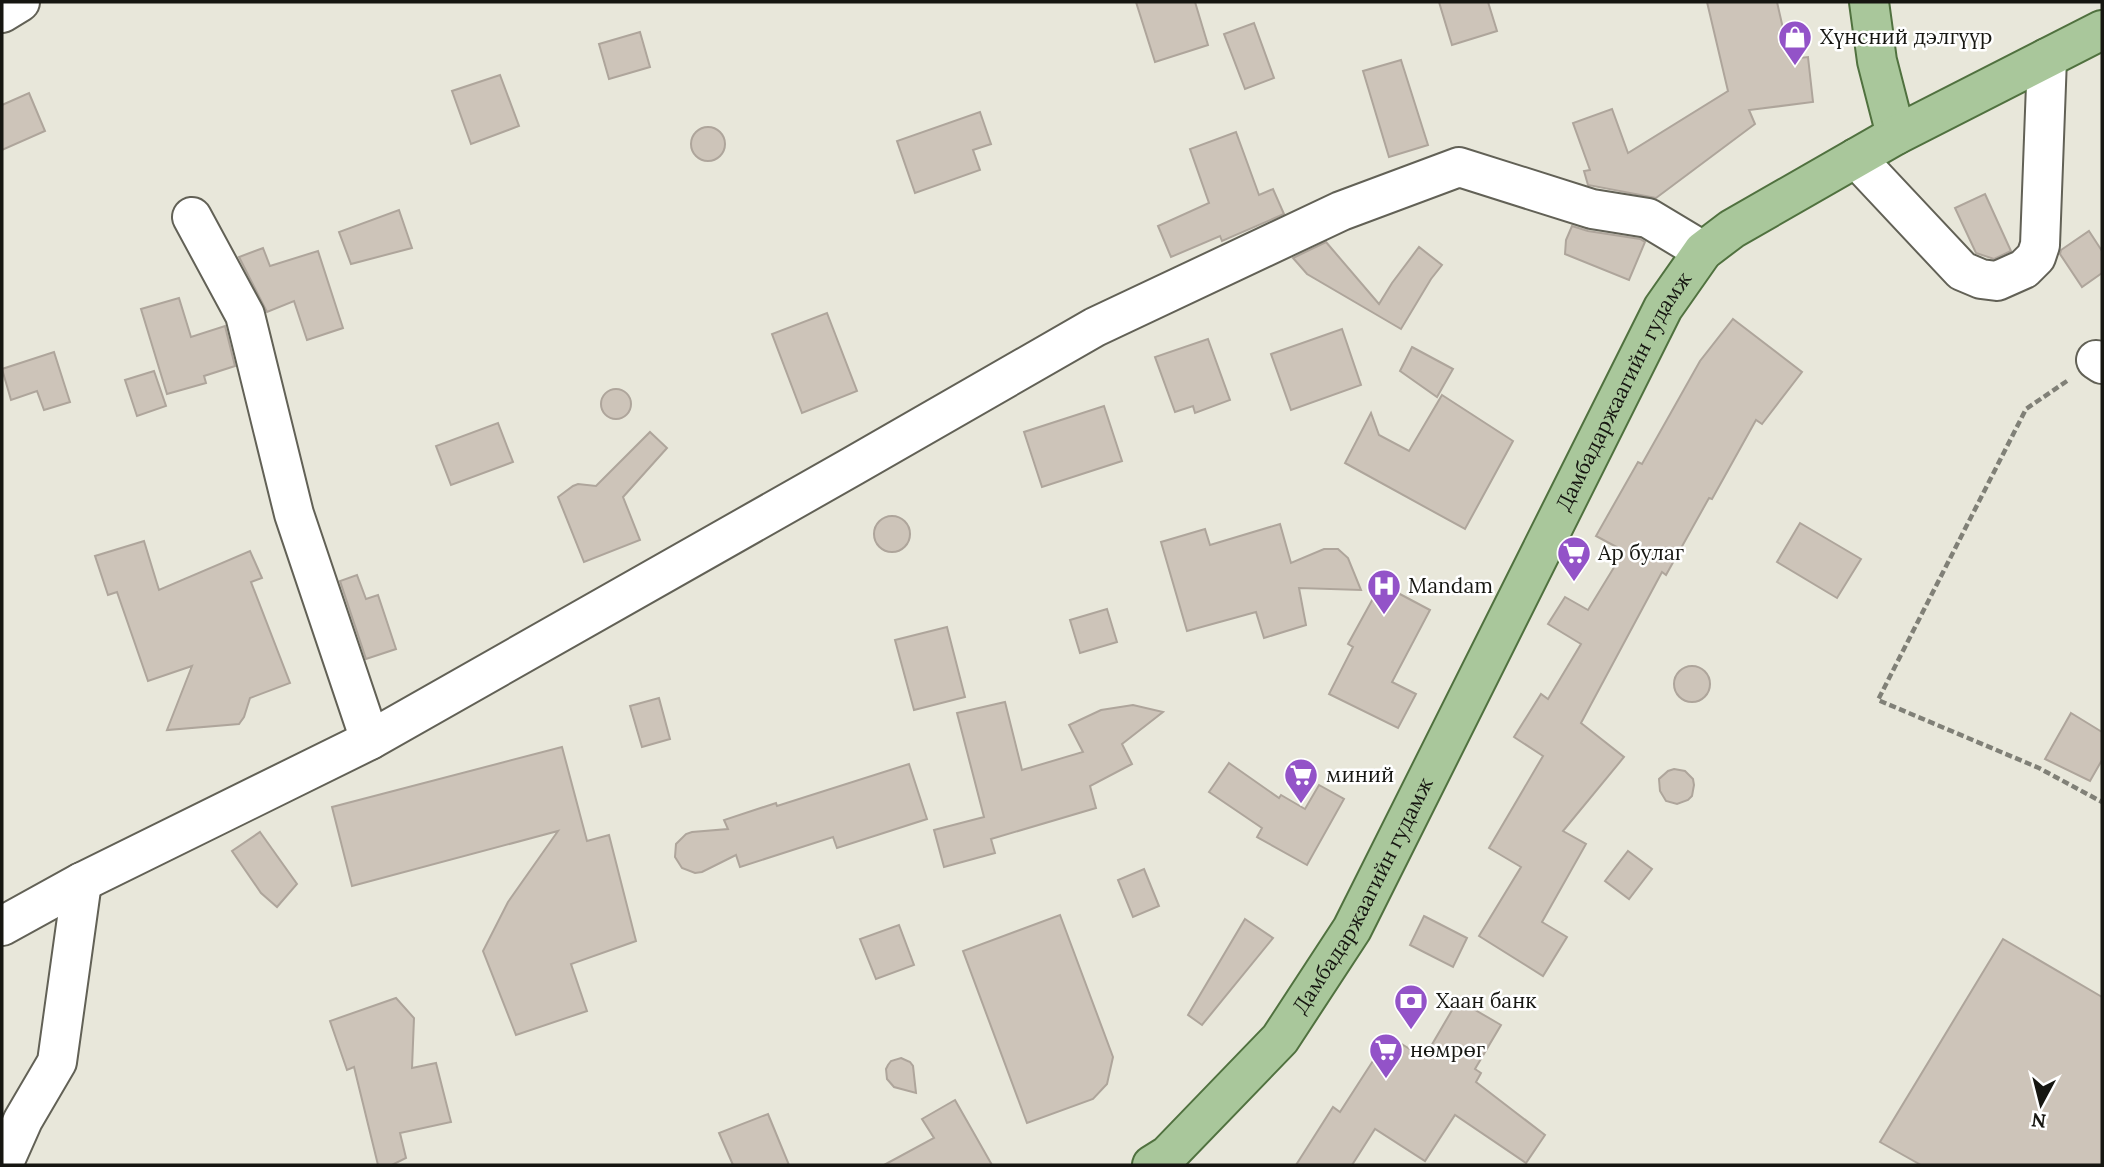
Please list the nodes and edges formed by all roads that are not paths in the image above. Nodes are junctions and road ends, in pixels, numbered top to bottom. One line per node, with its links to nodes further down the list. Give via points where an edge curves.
1 (20, 2): 3 (street)
2 (1868, 2): 6 (main road)
3 (2, 13)
4 (2102, 30): 5 (main road, Дамбадаржаагийн гудамж)
5 (2047, 58): 6 (main road, Дамбадаржаагийн гудамж); 7 (street, via 2040,246 2024,269 1997,281 1962,271)
6 (1896, 135): 7 (main road, Дамбадаржаагийн гудамж)
7 (1856, 158): 9 (main road, Дамбадаржаагийн гудамж, via 1732,229)
8 (192, 217): 10 (street, via 245,315 294,514)
9 (1703, 251): 10 (street, via 1648,218 1592,209 1460,167 1340,211 1095,327); 13 (main road, Дамбадаржаагийн гудамж, via 1663,308 1352,929 1280,1039)
10 (370, 740): 11 (street)
11 (82, 882): 12 (street); 14 (street, via 57,1062)
12 (2, 926)
13 (1168, 1162)
14 (3, 1165)

